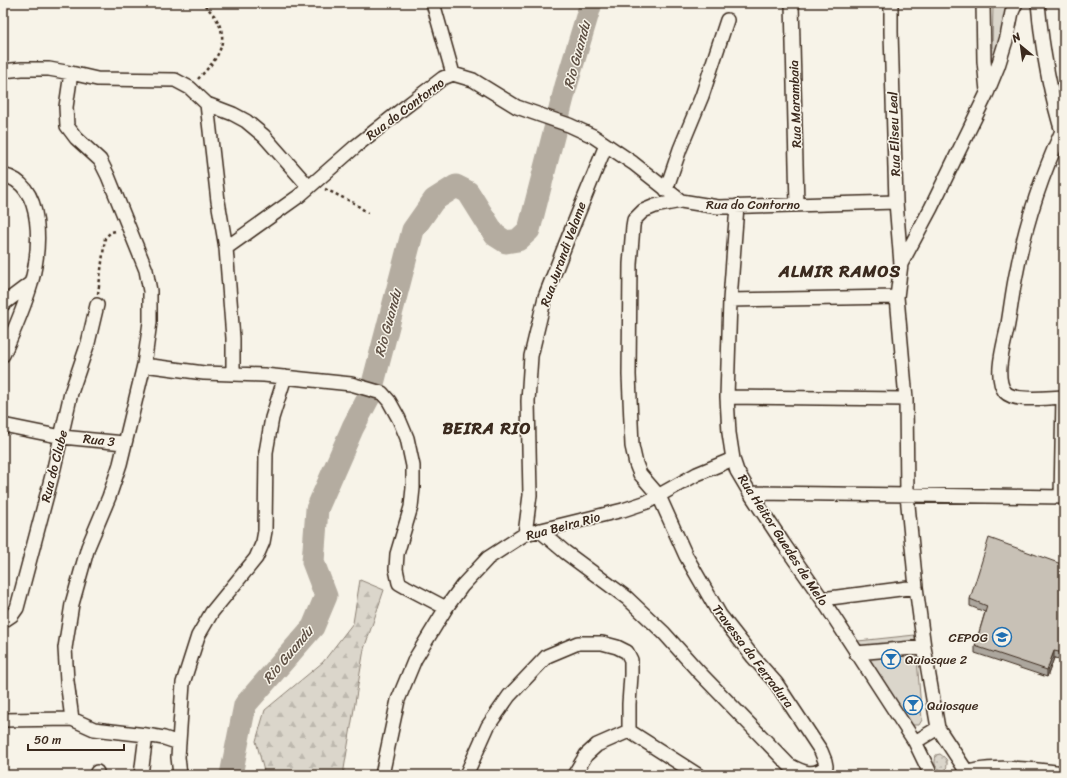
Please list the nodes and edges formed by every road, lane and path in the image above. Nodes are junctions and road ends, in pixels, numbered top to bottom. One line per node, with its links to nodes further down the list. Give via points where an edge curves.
1 (203, 3): 12 (path, via 218,21 222,35 221,47 215,61)
2 (432, 3): 11 (street)
3 (792, 3): 22 (street, Rua Marambaia)
4 (891, 3): 21 (street, Rua Eliseu Leal)
5 (983, 3): 13 (street)
6 (1016, 3): 13 (street, via 998,66)
7 (1038, 3): 15 (street, via 1043,52)
8 (727, 20): 19 (street, via 702,96)
9 (3, 71): 10 (street, via 49,69)
10 (72, 73): 12 (street, via 97,79 175,80); 25 (street, via 66,107 67,126 100,160)
11 (453, 74): 16 (street, Rua do Contorno, via 473,80 517,107 570,125); 18 (street, Rua do Contorno, via 443,78 400,111)
12 (190, 88): 14 (street)
13 (987, 92): 27 (street)
14 (207, 104): 18 (street, via 246,121); 26 (street)
15 (1063, 135): 38 (street, via 1048,161 1031,214 1017,268 1000,364 1001,383 1011,397)
16 (606, 145): 19 (street, Rua do Contorno); 49 (street, Rua Jurandi Velame, via 545,297 531,356 528,401 530,495)
17 (3, 175): 28 (street, via 10,176 22,184 34,206 37,248)
18 (311, 185): 24 (path, via 354,203); 26 (street, Rua do Contorno)
19 (666, 190): 20 (street, Rua do Contorno)
20 (681, 201): 23 (street, Rua do Contorno); 46 (street, via 643,211 634,220 632,235 629,375 632,446 640,474)
21 (896, 202): 22 (street, Rua do Contorno); 27 (street, Rua Eliseu Leal)
22 (797, 205): 23 (street, Rua do Contorno)
23 (737, 206): 30 (street, Rua Heitor Guedes de Melo)
24 (368, 214)
25 (129, 227): 32 (path, via 111,232 106,238); 34 (street, via 146,270 150,291 150,322)
26 (226, 248): 35 (street)
27 (901, 264): 29 (street)
28 (31, 283): 31 (street); 33 (street, via 18,322)
29 (897, 297): 30 (street); 39 (street)
30 (730, 300): 37 (street, Rua Heitor Guedes de Melo)
31 (3, 304)
32 (97, 305): 41 (street, Rua do Clube, via 88,343 71,393)
33 (3, 355)
34 (144, 365): 35 (street); 42 (street)
35 (233, 374): 36 (street)
36 (285, 377): 52 (street, via 351,384 382,393 389,401 407,438 413,466 412,500 397,554 397,576 399,583); 62 (street, via 272,418 266,452 263,542 256,558 212,612 198,636 183,683)
37 (727, 397): 39 (street); 43 (street, Rua Heitor Guedes de Melo)
38 (1063, 397): 47 (street)
39 (906, 400): 45 (street)
40 (3, 425): 41 (street, Rua 3)
41 (62, 437): 42 (street, Rua 3); 53 (street, Rua do Clube, via 17,608)
42 (124, 443): 56 (street, via 120,464 88,548 72,604 65,648)
43 (733, 459): 44 (street, Rua Heitor Guedes de Melo); 46 (street, Rua Beira Rio, via 697,474)
44 (750, 493): 45 (street); 51 (street, Rua Heitor Guedes de Melo)
45 (907, 495): 47 (street); 50 (street)
46 (659, 496): 48 (street, Rua Beira Rio, via 623,510); 48 (street, Travessa da Ferradura, via 686,556 720,615 776,683 821,751 826,761 826,766 822,770 812,775 789,765 664,633 627,598)
47 (1063, 497)
48 (539, 530): 49 (street, Rua Beira Rio)
49 (525, 534): 52 (street, Rua Beira Rio, via 488,558)
50 (916, 587): 51 (street); 54 (street)
51 (822, 599): 55 (street, Rua Heitor Guedes de Melo)
52 (446, 608): 67 (street, Rua Beira Rio, via 415,658 398,700)
53 (3, 621)
54 (924, 647): 55 (street); 58 (street)
55 (856, 653): 61 (street, Rua Heitor Guedes de Melo)
56 (72, 719): 57 (street); 60 (street, via 94,729)
57 (3, 720)
58 (938, 728): 61 (street); 64 (street)
59 (629, 731): 68 (street, via 631,660 627,652 602,643 578,643 547,656 509,696 488,726); 69 (street, via 597,745 586,755); 70 (street)
60 (146, 735): 62 (street); 65 (street)
61 (915, 742): 71 (street, Rua Heitor Guedes de Melo)
62 (179, 743): 66 (street)
63 (1064, 773): 64 (street, via 994,768)
64 (964, 774)
65 (141, 775)
66 (180, 775)
67 (382, 775)
68 (466, 775)
69 (574, 775)
70 (698, 775)
71 (931, 775)

